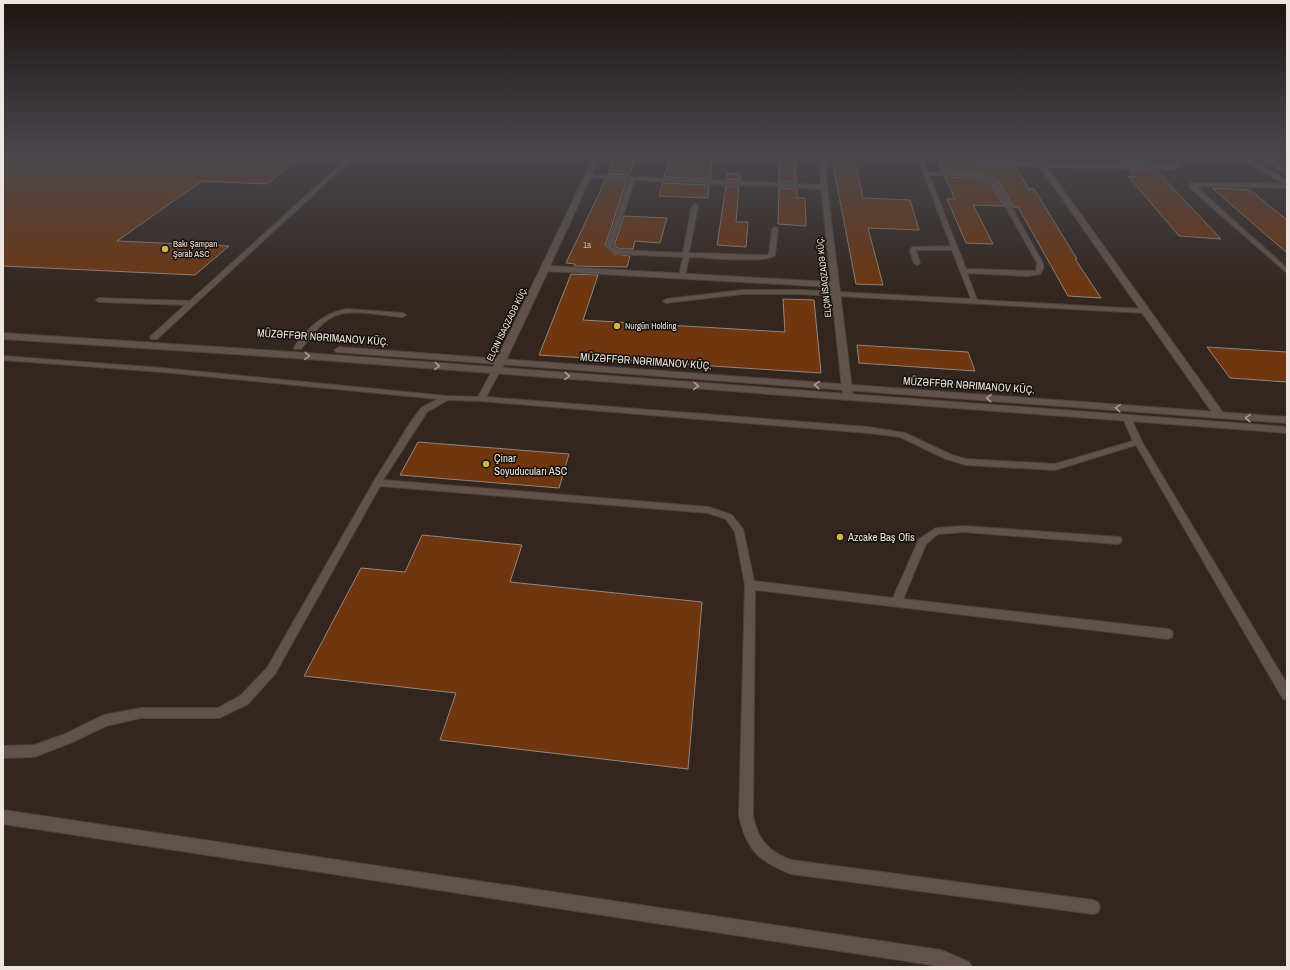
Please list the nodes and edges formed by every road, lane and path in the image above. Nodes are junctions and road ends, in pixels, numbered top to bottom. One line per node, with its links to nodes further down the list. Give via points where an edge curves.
1 (304, 200): 22 (lane)
2 (577, 200): 14 (street, ELÇIN İSAQZADƏ KÜÇ.)
3 (625, 200): 12 (lane, via 609,247 612,250)
4 (826, 200): 18 (street, ELÇIN İSAQZADƏ KÜÇ.)
5 (936, 200): 11 (lane)
6 (1005, 200): 15 (lane, via 1040,263 1038,273)
7 (1067, 200): 23 (street)
8 (1207, 200): 16 (lane)
9 (695, 206): 12 (lane)
10 (775, 229): 12 (lane, via 772,255 769,257)
11 (954, 248): 13 (lane, via 914,248); 15 (lane)
12 (687, 255): 17 (lane)
13 (917, 263)
14 (545, 268): 17 (street); 30 (street, ELÇIN İSAQZADƏ KÜÇ.)
15 (963, 271): 21 (lane)
16 (1287, 271)
17 (682, 276): 18 (street)
18 (836, 289): 20 (lane, via 743,292); 21 (lane); 31 (street, ELÇIN İSAQZADƏ KÜÇ.)
19 (99, 300): 22 (lane)
20 (666, 301)
21 (975, 302): 23 (lane)
22 (191, 303): 27 (lane)
23 (1144, 311): 34 (street)
24 (403, 315): 28 (lane, via 340,312 327,317)
25 (3, 328): 27 (street, MÜZƏFFƏR NƏRIMANOV KÜÇ.)
26 (3, 336): 30 (street, one-way to 30)
27 (154, 337): 28 (street, MÜZƏFFƏR NƏRIMANOV KÜÇ.)
28 (298, 347): 30 (street, MÜZƏFFƏR NƏRIMANOV KÜÇ.)
29 (3, 358): 32 (lane, via 162,370)
30 (498, 366): 31 (street); 33 (lane)
31 (847, 392): 34 (street, MÜZƏFFƏR NƏRIMANOV KÜÇ., one-way to 31); 35 (street)
32 (446, 398): 33 (lane); 39 (lane, via 424,410)
33 (481, 399): 38 (lane, via 868,430 902,435 949,457 974,462 1056,467)
34 (1220, 416): 36 (street, MÜZƏFFƏR NƏRIMANOV KÜÇ., one-way to 34)
35 (1127, 418): 37 (street); 38 (lane)
36 (1287, 420)
37 (1287, 430)
38 (1138, 442): 44 (lane)
39 (377, 483): 41 (lane, via 709,510 729,517 740,531); 45 (lane, via 271,671 244,700 219,713 141,713 104,721 34,751)
40 (1117, 540): 42 (lane, via 964,529 936,531 922,542)
41 (750, 585): 42 (lane); 47 (lane, via 746,816 749,834 771,860 790,867)
42 (896, 602): 43 (lane)
43 (1168, 634)
44 (1287, 695)
45 (3, 752)
46 (3, 817): 48 (lane, via 941,958)
47 (1093, 907)
48 (964, 967)

